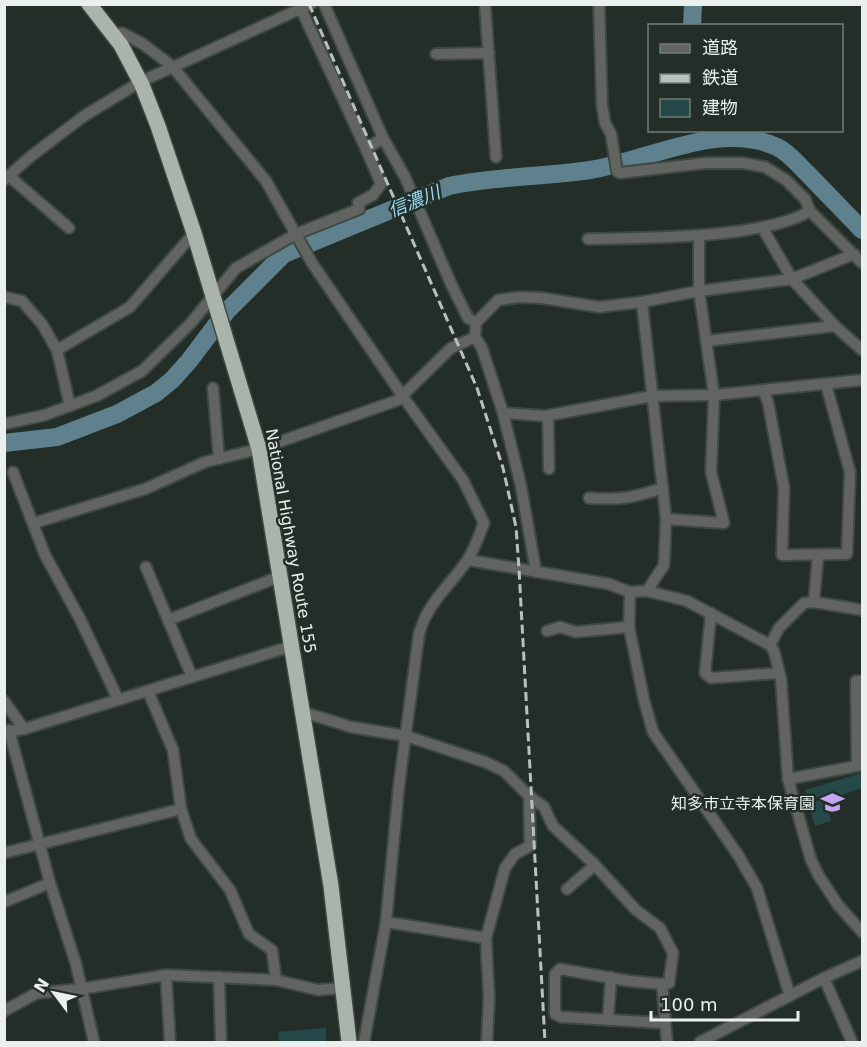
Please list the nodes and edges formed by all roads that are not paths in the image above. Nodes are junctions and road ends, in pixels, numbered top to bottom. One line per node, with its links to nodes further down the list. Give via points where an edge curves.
1 (89, 4): 6 (highway, National Highway Route 155)
2 (324, 4): 11 (street)
3 (485, 4): 7 (street)
4 (599, 4): 15 (street, via 602,105 617,171 706,163 765,167 786,180 805,199)
5 (306, 7): 9 (street); 12 (street)
6 (113, 35): 9 (street, via 122,33 143,44); 10 (highway, National Highway Route 155)
7 (489, 53): 8 (street); 13 (street)
8 (436, 54)
9 (172, 66): 10 (street); 19 (street, via 266,181)
10 (140, 82): 14 (street, via 84,116); 18 (highway, National Highway Route 155)
11 (383, 138): 12 (street); 29 (street, via 405,177 468,318)
12 (366, 149): 19 (street, via 381,184 358,203 359,208)
13 (496, 157)
14 (7, 178): 17 (street)
15 (810, 211): 16 (street); 22 (street)
16 (762, 227): 20 (street); 24 (street)
17 (69, 228)
18 (194, 233): 27 (highway, National Highway Route 155); 33 (street, via 130,307)
19 (297, 236): 27 (street, via 236,268); 41 (street)
20 (699, 236): 21 (street); 25 (street)
21 (588, 239)
22 (854, 254): 23 (street); 24 (street)
23 (862, 263)
24 (792, 279): 25 (street); 30 (street)
25 (699, 291): 28 (street); 32 (street)
26 (4, 297): 33 (street, via 22,301)
27 (214, 297): 42 (street, via 142,371); 46 (highway, National Highway Route 155)
28 (642, 302): 29 (street, via 599,307 520,297 498,300); 40 (street)
29 (476, 323): 31 (street)
30 (835, 326): 32 (street); 34 (street)
31 (475, 337): 41 (street, via 451,348); 43 (street)
32 (706, 341): 39 (street)
33 (57, 350): 42 (street)
34 (862, 350)
35 (862, 380): 36 (street)
36 (826, 384): 38 (street); 54 (street, via 850,472 847,554)
37 (213, 388): 47 (street)
38 (763, 390): 39 (street); 54 (street, via 784,488 782,555)
39 (714, 395): 40 (street); 52 (street, via 711,472 724,523)
40 (652, 396): 44 (street); 50 (street)
41 (403, 397): 46 (street); 55 (street, via 463,480 481,515 484,523)
42 (70, 406): 45 (street)
43 (503, 413): 44 (street); 57 (street)
44 (548, 416): 48 (street)
45 (4, 424)
46 (259, 449): 47 (street); 58 (highway, National Highway Route 155)
47 (219, 459): 53 (street, via 145,489)
48 (549, 469)
49 (13, 472): 53 (street)
50 (663, 488): 51 (street, via 616,500); 52 (street)
51 (589, 498)
52 (666, 519): 59 (street, via 664,565)
53 (34, 523): 73 (street, via 45,555)
54 (818, 555): 61 (street)
55 (468, 560): 57 (street); 78 (street, via 424,617 415,656)
56 (146, 567): 64 (street)
57 (536, 572): 60 (street, via 609,584)
58 (281, 576): 64 (street); 68 (highway, National Highway Route 155)
59 (647, 591): 60 (street); 63 (street, via 687,601)
60 (630, 592): 65 (street)
61 (814, 602): 62 (street); 67 (street, via 804,603 778,628)
62 (862, 610)
63 (711, 613): 67 (street); 69 (street, via 705,673 711,678)
64 (168, 620): 70 (street)
65 (628, 627): 66 (street, via 576,632 560,627); 101 (street, via 653,732 757,888)
66 (547, 631)
67 (770, 645): 69 (street)
68 (292, 646): 70 (street); 75 (highway, National Highway Route 155)
69 (779, 673): 80 (street)
70 (192, 677): 72 (street)
71 (862, 681): 79 (street, via 856,681)
72 (148, 691): 73 (street); 82 (street, via 173,750)
73 (118, 699): 76 (street)
74 (4, 701): 76 (street)
75 (303, 712): 78 (street, via 351,727); 99 (highway, National Highway Route 155, via 331,886)
76 (24, 729): 77 (street)
77 (7, 731): 83 (street)
78 (406, 736): 81 (street, via 504,771); 89 (street)
79 (860, 765): 80 (street)
80 (788, 779): 90 (street, via 815,868 838,905)
81 (529, 796): 85 (street, via 544,807 553,826); 91 (street, via 530,846 515,854 505,868)
82 (181, 810): 83 (street); 97 (street, via 191,839 230,890 249,934 272,950)
83 (39, 844): 84 (street); 86 (street)
84 (4, 853)
85 (595, 865): 87 (street); 98 (street, via 636,910 660,928 670,944 673,953 669,983)
86 (50, 883): 88 (street); 100 (street)
87 (567, 889)
88 (4, 902)
89 (386, 922): 91 (street); 109 (street)
90 (862, 932)
91 (486, 938): 110 (street)
92 (862, 961): 96 (street)
93 (166, 975): 94 (street); 100 (street); 106 (street)
94 (219, 977): 97 (street); 107 (street)
95 (611, 977): 98 (street); 103 (street); 103 (street, via 560,969 555,974 555,1014)
96 (824, 978): 101 (street); 113 (street)
97 (276, 980): 99 (street, via 318,990)
98 (662, 984): 104 (street)
99 (342, 988): 108 (highway, National Highway Route 155)
100 (80, 989): 102 (street, via 37,993); 105 (street)
101 (790, 996): 112 (street)
102 (4, 1011)
103 (609, 1020): 104 (street)
104 (664, 1023): 111 (street)
105 (94, 1042)
106 (170, 1042)
107 (221, 1042)
108 (349, 1042)
109 (364, 1042)
110 (487, 1042)
111 (667, 1042)
112 (700, 1042)
113 (852, 1042)

